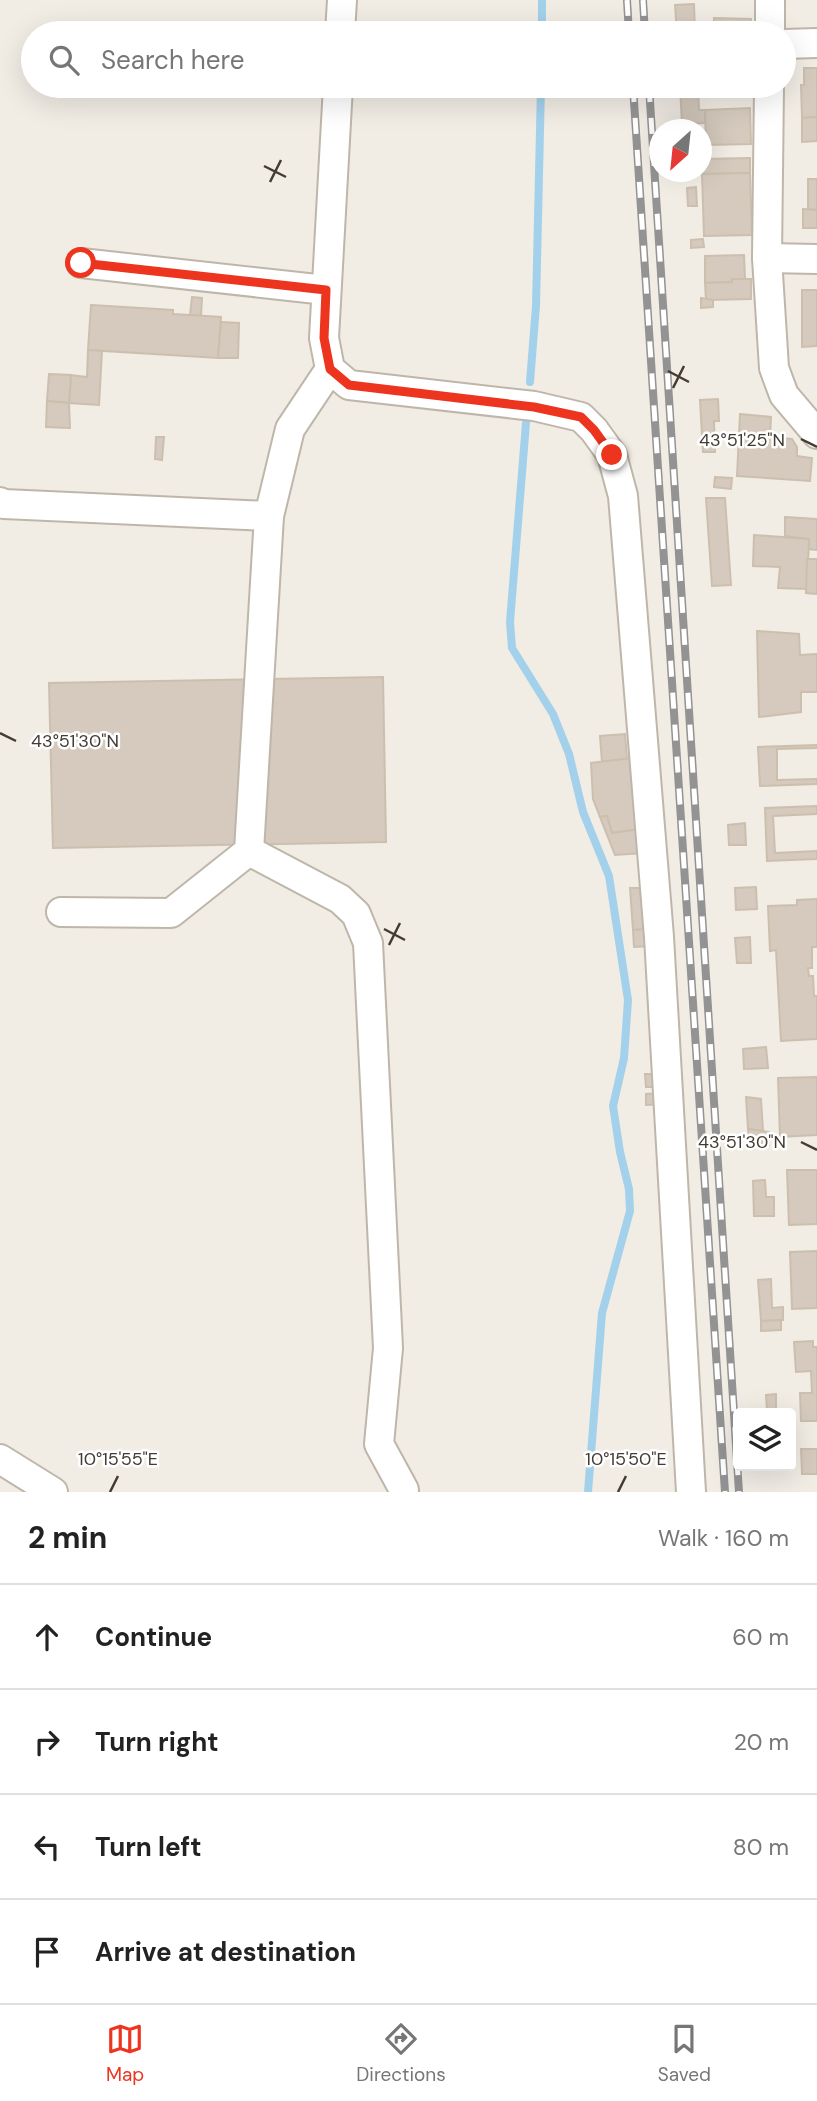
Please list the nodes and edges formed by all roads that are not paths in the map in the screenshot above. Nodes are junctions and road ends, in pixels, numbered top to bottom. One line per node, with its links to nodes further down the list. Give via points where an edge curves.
1 (342, 0): 3 (street)
2 (770, 0): 4 (street)
3 (341, 21)
4 (770, 21)
5 (817, 43): 6 (street)
6 (796, 44)
7 (337, 98): 12 (street)
8 (769, 98): 9 (street)
9 (767, 258): 10 (street); 14 (street, via 776,379)
10 (817, 259)
11 (81, 263): 12 (street)
12 (326, 290): 13 (street, via 324,338)
13 (330, 369): 16 (street, via 290,429); 24 (street, via 349,385 581,417 606,444 617,468 625,510 659,937)
14 (817, 434)
15 (0, 502): 16 (street)
16 (270, 516): 17 (street)
17 (249, 851): 18 (street, via 171,913); 21 (street, via 340,900 356,914 368,943 388,1348 379,1444)
18 (61, 912)
19 (0, 1459): 23 (street)
20 (0, 1482): 22 (street)
21 (404, 1490)
22 (41, 1492)
23 (53, 1492)
24 (691, 1492)

